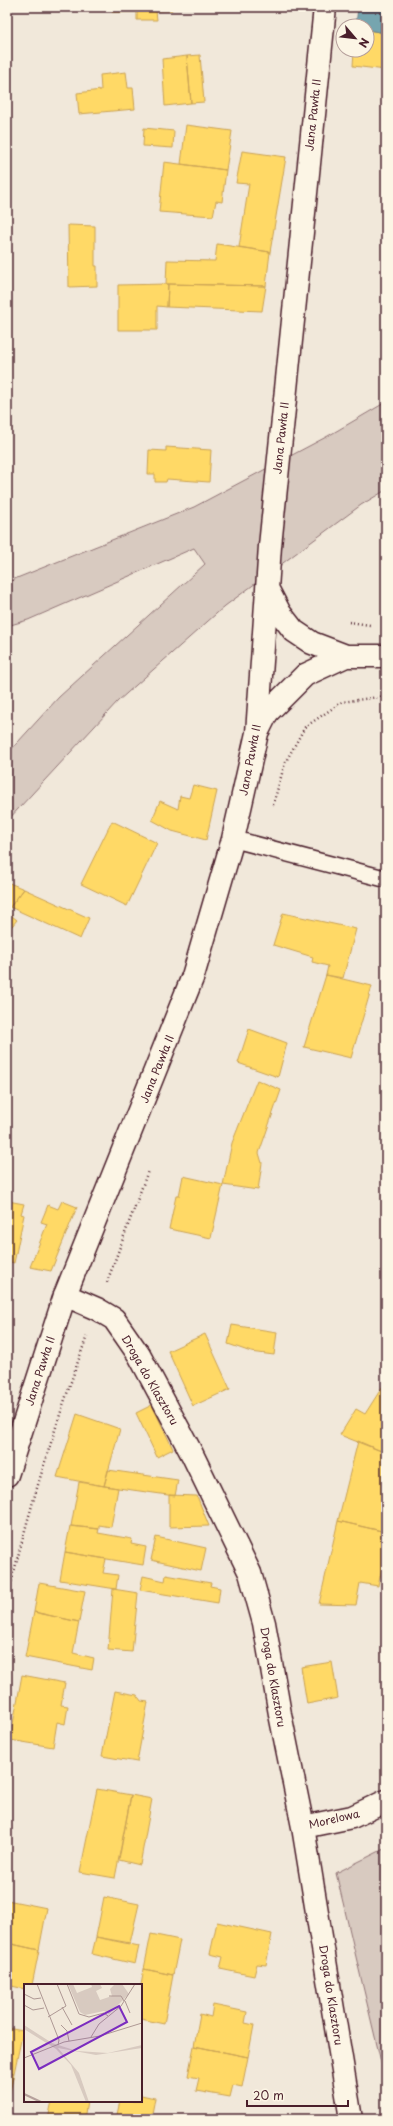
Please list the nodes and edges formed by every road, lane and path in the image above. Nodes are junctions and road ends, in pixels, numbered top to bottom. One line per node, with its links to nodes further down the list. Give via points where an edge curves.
1 (325, 7): 2 (street, Jana Pawła II, via 276,486)
2 (268, 590): 5 (street, via 280,613 294,631 312,643); 9 (street, Jana Pawła II)
3 (349, 622): 4 (path)
4 (371, 625)
5 (346, 656): 6 (street); 9 (street, via 305,675 267,713)
6 (386, 656)
7 (386, 696): 8 (path)
8 (342, 702)
9 (257, 733): 10 (street, Jana Pawła II)
10 (233, 838): 11 (lane); 12 (street, Jana Pawła II, via 193,976)
11 (386, 879)
12 (65, 1295): 13 (street, Jana Pawła II); 15 (street, Droga do Klasztoru, via 97,1308 114,1319 139,1355 192,1454 250,1573 264,1623)
13 (7, 1475)
14 (386, 1801): 15 (street, Morelowa, via 352,1817)
15 (303, 1827): 16 (street, Droga do Klasztoru)
16 (352, 2119)

